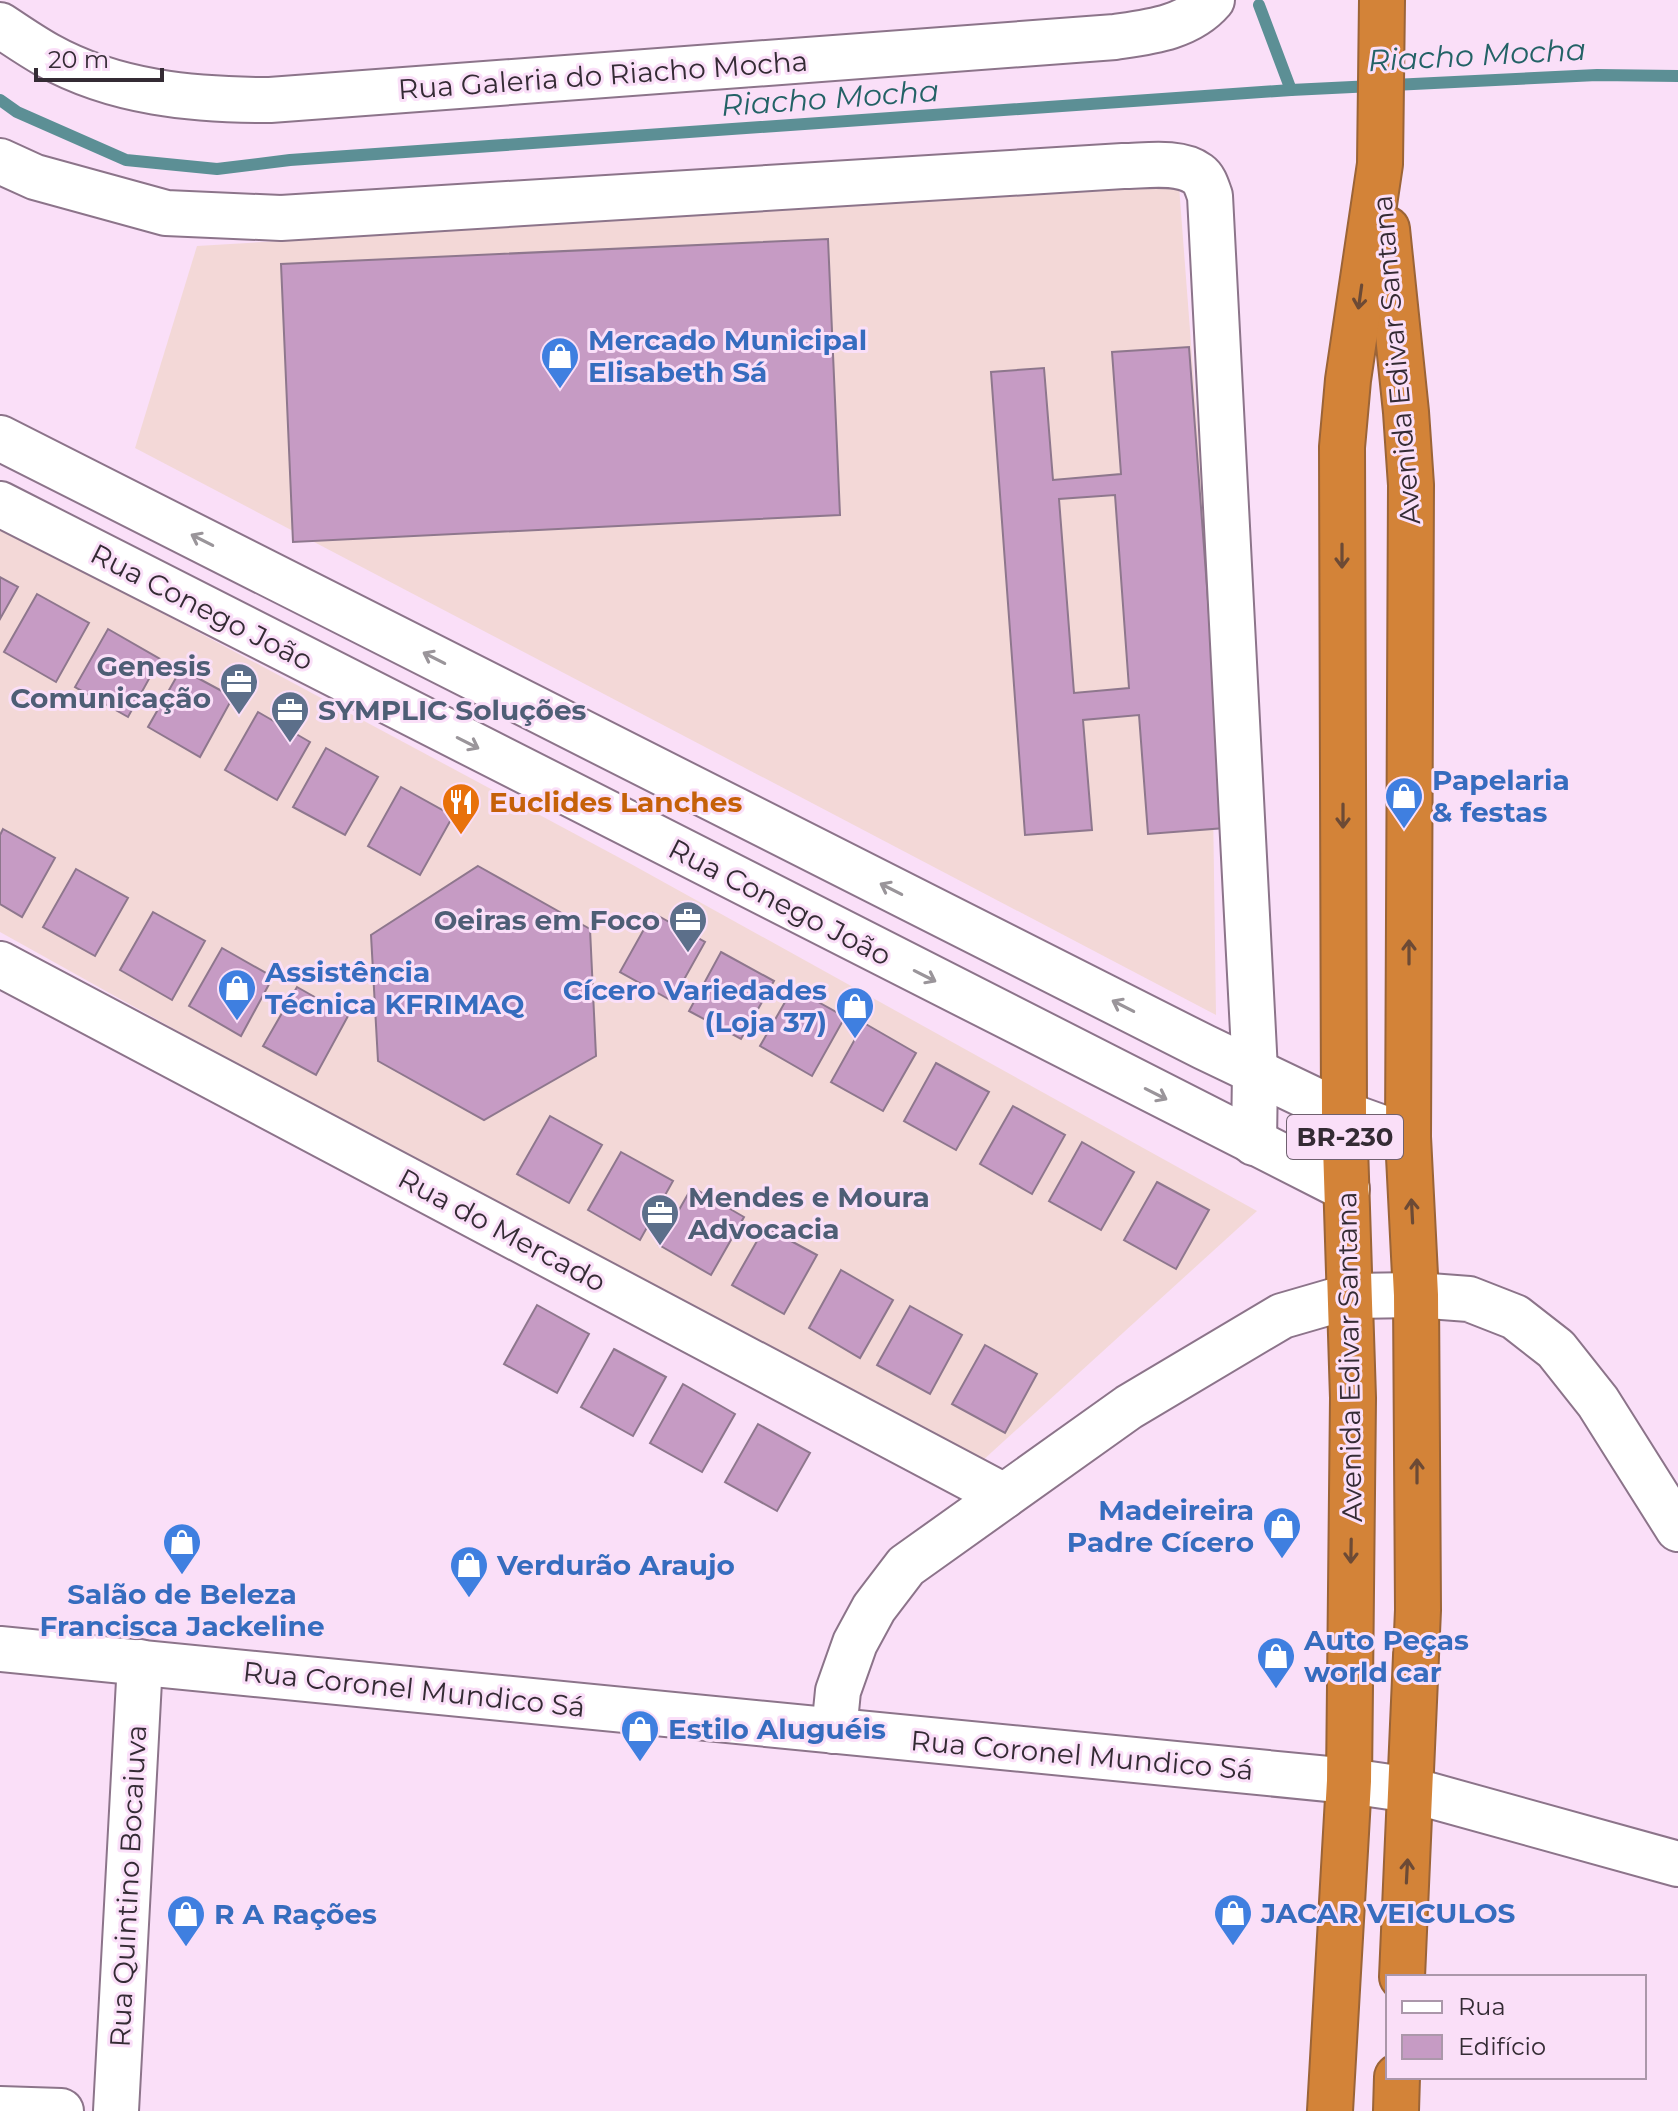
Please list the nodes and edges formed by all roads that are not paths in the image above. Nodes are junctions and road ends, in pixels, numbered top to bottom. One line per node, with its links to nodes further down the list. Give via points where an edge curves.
1 (1212, 0): 3 (street, Rua Galeria do Riacho Mocha, via 1166,30 1115,37 270,100 208,100 101,79 47,56)
2 (1382, 0): 4 (highway, BR-230)
3 (0, 25)
4 (1380, 151): 12 (highway, Avenida Edivar Santana / BR-230, one-way to 12, via 1342,447); 13 (highway, Avenida Edivar Santana / BR-230, one-way to 4, via 1411,485)
5 (0, 161): 11 (street, via 35,177 166,213 281,218 1123,166 1168,165 1197,173 1210,196)
6 (0, 438): 8 (street, one-way to 6)
7 (0, 504): 9 (street, Rua Conego João, one-way to 9)
8 (615, 749): 9 (street); 11 (street, one-way to 8)
9 (590, 805): 14 (street, Rua Conego João, one-way to 14)
10 (0, 964): 18 (street, Rua do Mercado)
11 (1255, 1071): 12 (street); 14 (street)
12 (1344, 1114): 13 (street); 15 (highway, Avenida Edivar Santana / BR-230)
13 (1408, 1137): 16 (highway, Avenida Edivar Santana / BR-230, one-way to 13)
14 (1254, 1143): 15 (street, Rua Conego João)
15 (1347, 1189): 17 (highway, Avenida Edivar Santana / BR-230)
16 (1416, 1295): 17 (street); 19 (street, via 1481,1303 1515,1317 1556,1349 1598,1402); 24 (highway, Avenida Edivar Santana / BR-230, one-way to 16, via 1418,1610)
17 (1351, 1296): 18 (street, via 1282,1316 1129,1407); 23 (highway, Avenida Edivar Santana / BR-230, one-way to 23)
18 (1004, 1496): 22 (street, via 906,1566 874,1608 838,1691)
19 (1678, 1529)
20 (0, 1649): 21 (street, Rua Coronel Mundico Sá)
21 (140, 1662): 22 (street, Rua Coronel Mundico Sá); 30 (street, Rua Quintino Bocaiuva)
22 (834, 1731): 23 (street, Rua Coronel Mundico Sá)
23 (1349, 1781): 24 (street, Rua Coronel Mundico Sá); 31 (highway, Avenida Edivar Santana / BR-230)
24 (1411, 1790): 25 (street, Rua Coronel Mundico Sá); 26 (highway, Avenida Edivar Santana / BR-230, one-way to 24)
25 (1678, 1864)
26 (1402, 1975)
27 (1397, 2079): 32 (highway)
28 (0, 2109): 29 (street)
29 (61, 2111)
30 (116, 2111)
31 (1330, 2111)
32 (1396, 2111)

